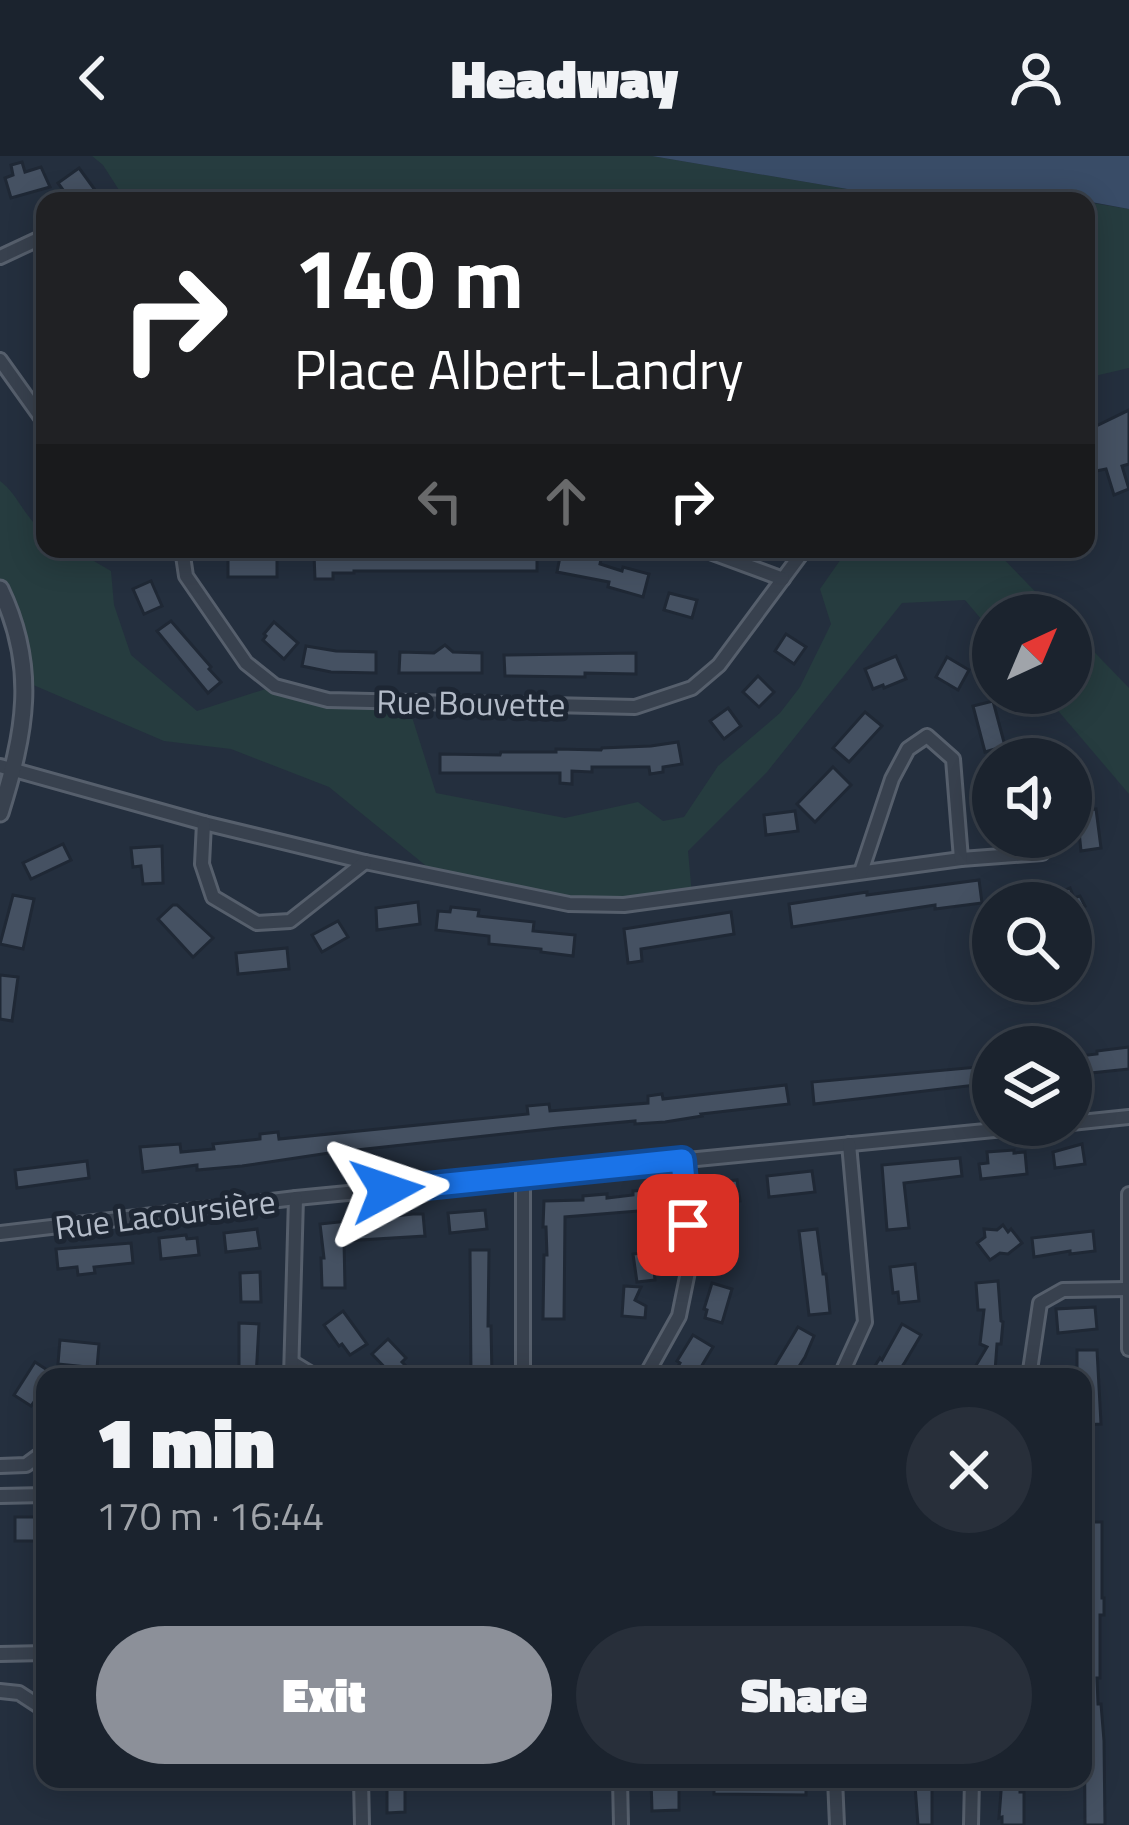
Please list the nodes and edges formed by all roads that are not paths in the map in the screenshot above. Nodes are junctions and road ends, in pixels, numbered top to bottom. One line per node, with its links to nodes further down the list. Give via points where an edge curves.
1 (36, 240): 2 (street)
2 (0, 257)
3 (0, 360): 4 (street)
4 (36, 410)
5 (183, 558): 8 (street, Rue Bouvette, via 186,576 246,663 275,686 328,700 635,707 692,688 719,665)
6 (726, 558): 8 (street)
7 (798, 558): 8 (street, Rue Bouvette)
8 (783, 579)
9 (0, 589): 10 (street, via 25,700)
10 (7, 768): 11 (street); 12 (street)
11 (0, 812)
12 (203, 823): 15 (street); 15 (street, via 202,864 213,897 256,923 290,920)
13 (977, 858): 14 (street)
14 (961, 859): 16 (street); 16 (street, via 953,759 927,736 908,749 892,779)
15 (364, 862): 16 (street, via 569,904)
16 (861, 872)
17 (1129, 1117): 18 (street)
18 (1092, 1121)
19 (972, 1132): 20 (street, Rue Lacoursière)
20 (849, 1144): 21 (street, Rue Lacoursière); 31 (street, via 865,1322)
21 (682, 1160): 22 (street, Rue Lacoursière); 30 (street, via 691,1257 679,1316)
22 (523, 1177): 24 (street, Rue Lacoursière); 29 (street)
23 (1129, 1194): 26 (street)
24 (296, 1198): 25 (street, Rue Lacoursière); 28 (street)
25 (0, 1233)
26 (1128, 1289): 27 (street); 32 (street, via 1063,1290 1040,1303)
27 (1129, 1349)
28 (292, 1368)
29 (524, 1368)
30 (650, 1368)
31 (845, 1368)
32 (1030, 1368)
33 (36, 1458): 34 (street)
34 (0, 1466)
35 (36, 1495): 36 (street)
36 (0, 1496)
37 (0, 1654): 38 (street)
38 (36, 1654)
39 (0, 1691): 40 (street)
40 (36, 1704)
41 (358, 1788): 45 (street)
42 (620, 1788): 46 (street)
43 (835, 1788): 47 (street)
44 (972, 1788): 48 (street)
45 (362, 1825)
46 (621, 1825)
47 (837, 1825)
48 (971, 1825)

